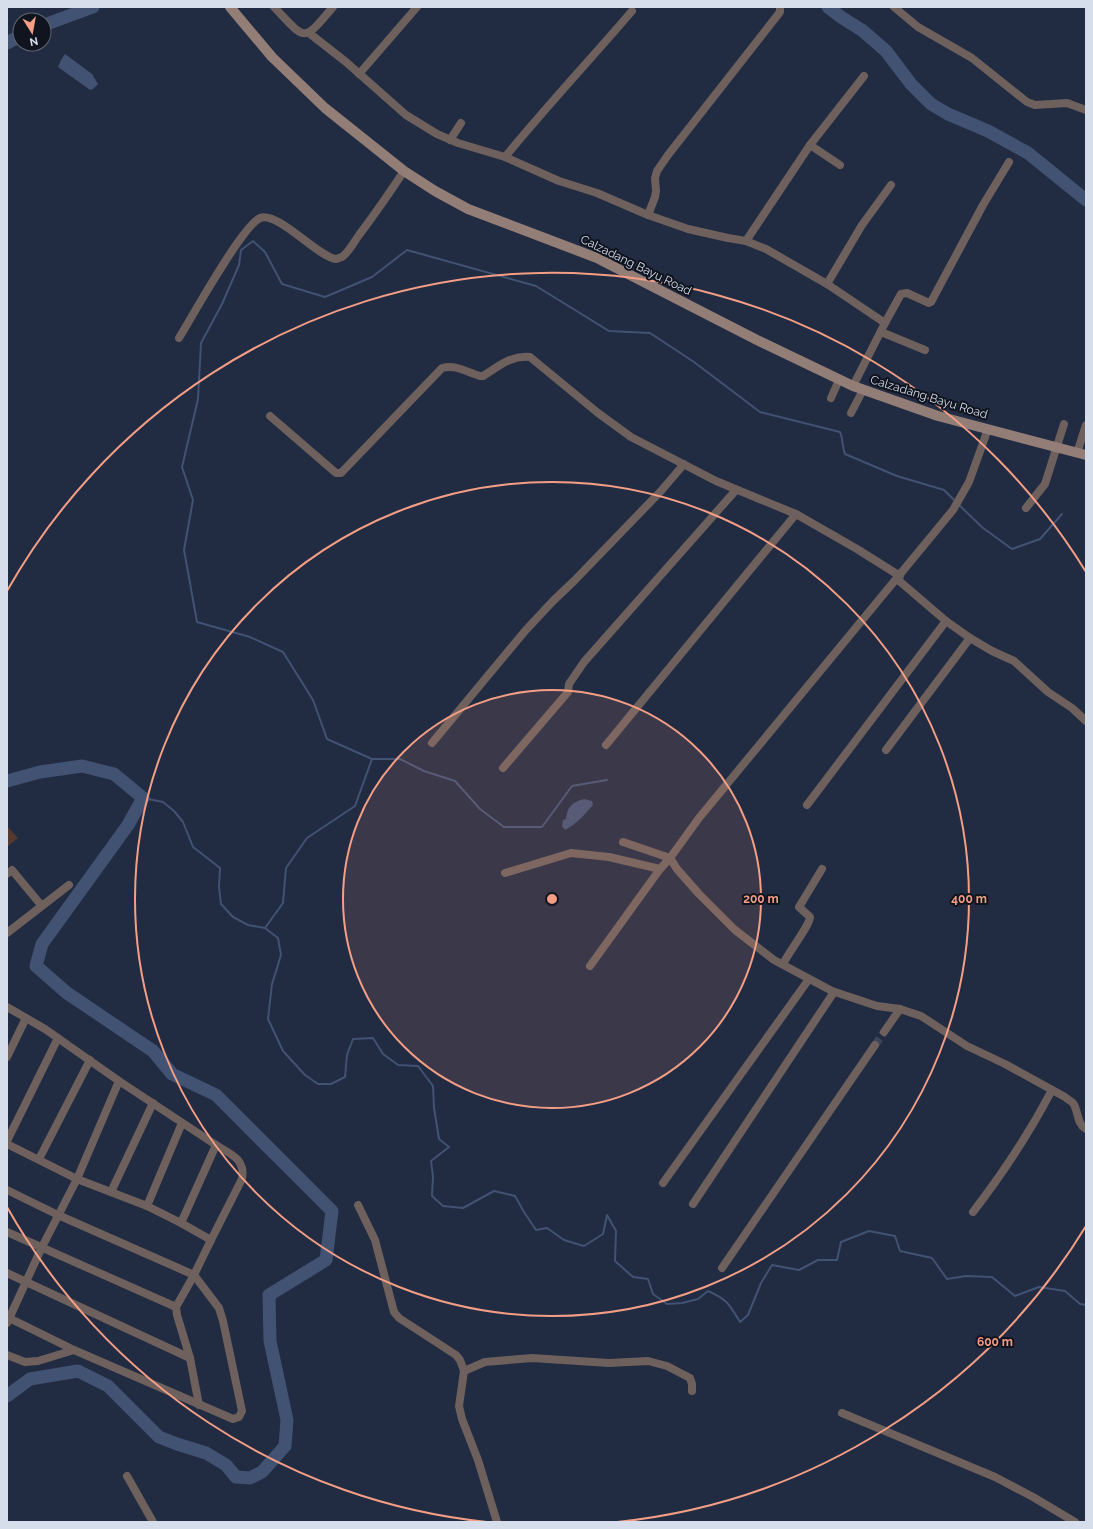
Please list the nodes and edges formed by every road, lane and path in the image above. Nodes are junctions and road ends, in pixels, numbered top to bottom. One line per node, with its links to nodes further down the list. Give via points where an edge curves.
1 (230, 7): 18 (street, Calzadang Bayu Road, via 272,57 325,108)
2 (274, 7): 8 (street, via 300,33)
3 (333, 7): 8 (street)
4 (417, 7): 9 (street)
5 (780, 7): 20 (street, via 780,12 657,171 654,178 655,197)
6 (894, 7): 11 (street, via 918,27 972,58 1028,102 1035,105 1067,103)
7 (632, 11): 15 (street)
8 (309, 33): 9 (street)
9 (360, 74): 13 (street, via 406,115)
10 (864, 76): 14 (street)
11 (1086, 110)
12 (461, 123): 13 (street)
13 (450, 140): 15 (street)
14 (810, 146): 17 (street); 21 (street)
15 (505, 157): 20 (street)
16 (1009, 162): 23 (street, via 983,205 932,302 907,293 901,294)
17 (840, 165)
18 (404, 171): 25 (street, via 362,231 342,257 337,259 328,256 292,230 275,221 260,218 241,236); 27 (street, Calzadang Bayu Road, via 435,192 468,209 597,258)
19 (891, 185): 22 (street, via 862,225)
20 (648, 215): 21 (street, via 688,229)
21 (746, 241): 22 (street, via 775,253)
22 (827, 284): 23 (street)
23 (885, 323): 24 (street)
24 (881, 332): 26 (street); 28 (street)
25 (179, 338)
26 (925, 350)
27 (839, 380): 28 (street, Calzadang Bayu Road); 30 (street)
28 (853, 386): 29 (street, Calzadang Bayu Road)
29 (862, 390): 31 (street); 35 (street, Calzadang Bayu Road)
30 (831, 398)
31 (851, 413)
32 (270, 416): 38 (street, via 336,473 341,473 442,368 458,367 483,376 513,358 530,357 631,437)
33 (1064, 424): 36 (street)
34 (1086, 425): 37 (street)
35 (988, 430): 36 (street, Calzadang Bayu Road); 42 (street, via 960,499)
36 (1056, 446): 37 (street, Calzadang Bayu Road); 40 (street, via 1044,484)
37 (1082, 454)
38 (684, 464): 39 (street); 46 (street, via 530,626)
39 (736, 490): 41 (street); 49 (street, via 584,662 569,684 568,692)
40 (1026, 508)
41 (796, 514): 42 (street, via 857,549); 47 (street)
42 (898, 578): 43 (street); 52 (street)
43 (946, 621): 44 (street); 50 (street)
44 (970, 638): 45 (street, via 1014,661); 48 (street)
45 (1086, 721)
46 (432, 743)
47 (606, 745)
48 (886, 750)
49 (503, 768)
50 (807, 805)
51 (623, 842): 52 (street)
52 (670, 858): 53 (street); 60 (street, via 699,894 735,930)
53 (660, 869): 55 (street, via 609,857 571,854); 61 (street)
54 (822, 869): 60 (street, via 799,907 810,917 810,922)
55 (504, 873)
56 (7, 874): 58 (street, via 12,870)
57 (69, 885): 58 (street)
58 (41, 905): 59 (street)
59 (7, 932)
60 (783, 964): 62 (street)
61 (590, 966)
62 (809, 979): 63 (street); 81 (street)
63 (834, 992): 65 (street, via 877,1006); 84 (street)
64 (7, 1006): 66 (street)
65 (900, 1009): 67 (street); 73 (street, via 921,1016 967,1046)
66 (26, 1018): 68 (street); 70 (street)
67 (884, 1032)
68 (58, 1038): 71 (street); 77 (street)
69 (876, 1045): 93 (street)
70 (7, 1057)
71 (90, 1060): 72 (street); 79 (street)
72 (119, 1081): 74 (street); 80 (street)
73 (1052, 1090): 76 (street, via 1073,1103 1079,1122); 87 (street, via 1007,1168)
74 (153, 1103): 75 (street); 83 (street)
75 (182, 1123): 78 (street); 86 (street)
76 (1086, 1129)
77 (7, 1142): 79 (street)
78 (216, 1145): 89 (street); 91 (street, via 236,1158 243,1171 242,1179)
79 (39, 1159): 80 (street)
80 (77, 1179): 83 (street); 88 (street)
81 (663, 1183)
82 (7, 1190): 88 (street)
83 (111, 1192): 86 (street)
84 (693, 1204)
85 (358, 1205): 102 (street, via 375,1240 394,1312 399,1318 456,1355)
86 (147, 1206): 89 (street)
87 (973, 1212)
88 (58, 1215): 92 (street); 95 (street)
89 (181, 1223): 91 (street)
90 (7, 1232): 92 (street)
91 (211, 1240): 95 (street)
92 (42, 1247): 96 (street); 97 (street)
93 (722, 1268)
94 (7, 1273): 96 (street)
95 (194, 1275): 97 (street); 104 (street, via 219,1308 242,1411 239,1417 234,1419)
96 (26, 1283): 98 (street); 101 (street)
97 (176, 1307): 101 (street)
98 (8, 1319): 99 (street)
99 (74, 1350): 100 (street, via 38,1361 25,1362); 104 (street)
100 (7, 1355)
101 (190, 1358): 104 (street)
102 (464, 1371): 103 (street, via 485,1362 532,1358 609,1363 648,1361 667,1366 690,1378); 108 (street, via 459,1406 462,1420 478,1460)
103 (692, 1391)
104 (200, 1405)
105 (842, 1413): 109 (street, via 995,1477)
106 (127, 1476): 107 (street)
107 (153, 1522)
108 (497, 1522)
109 (1076, 1522)

